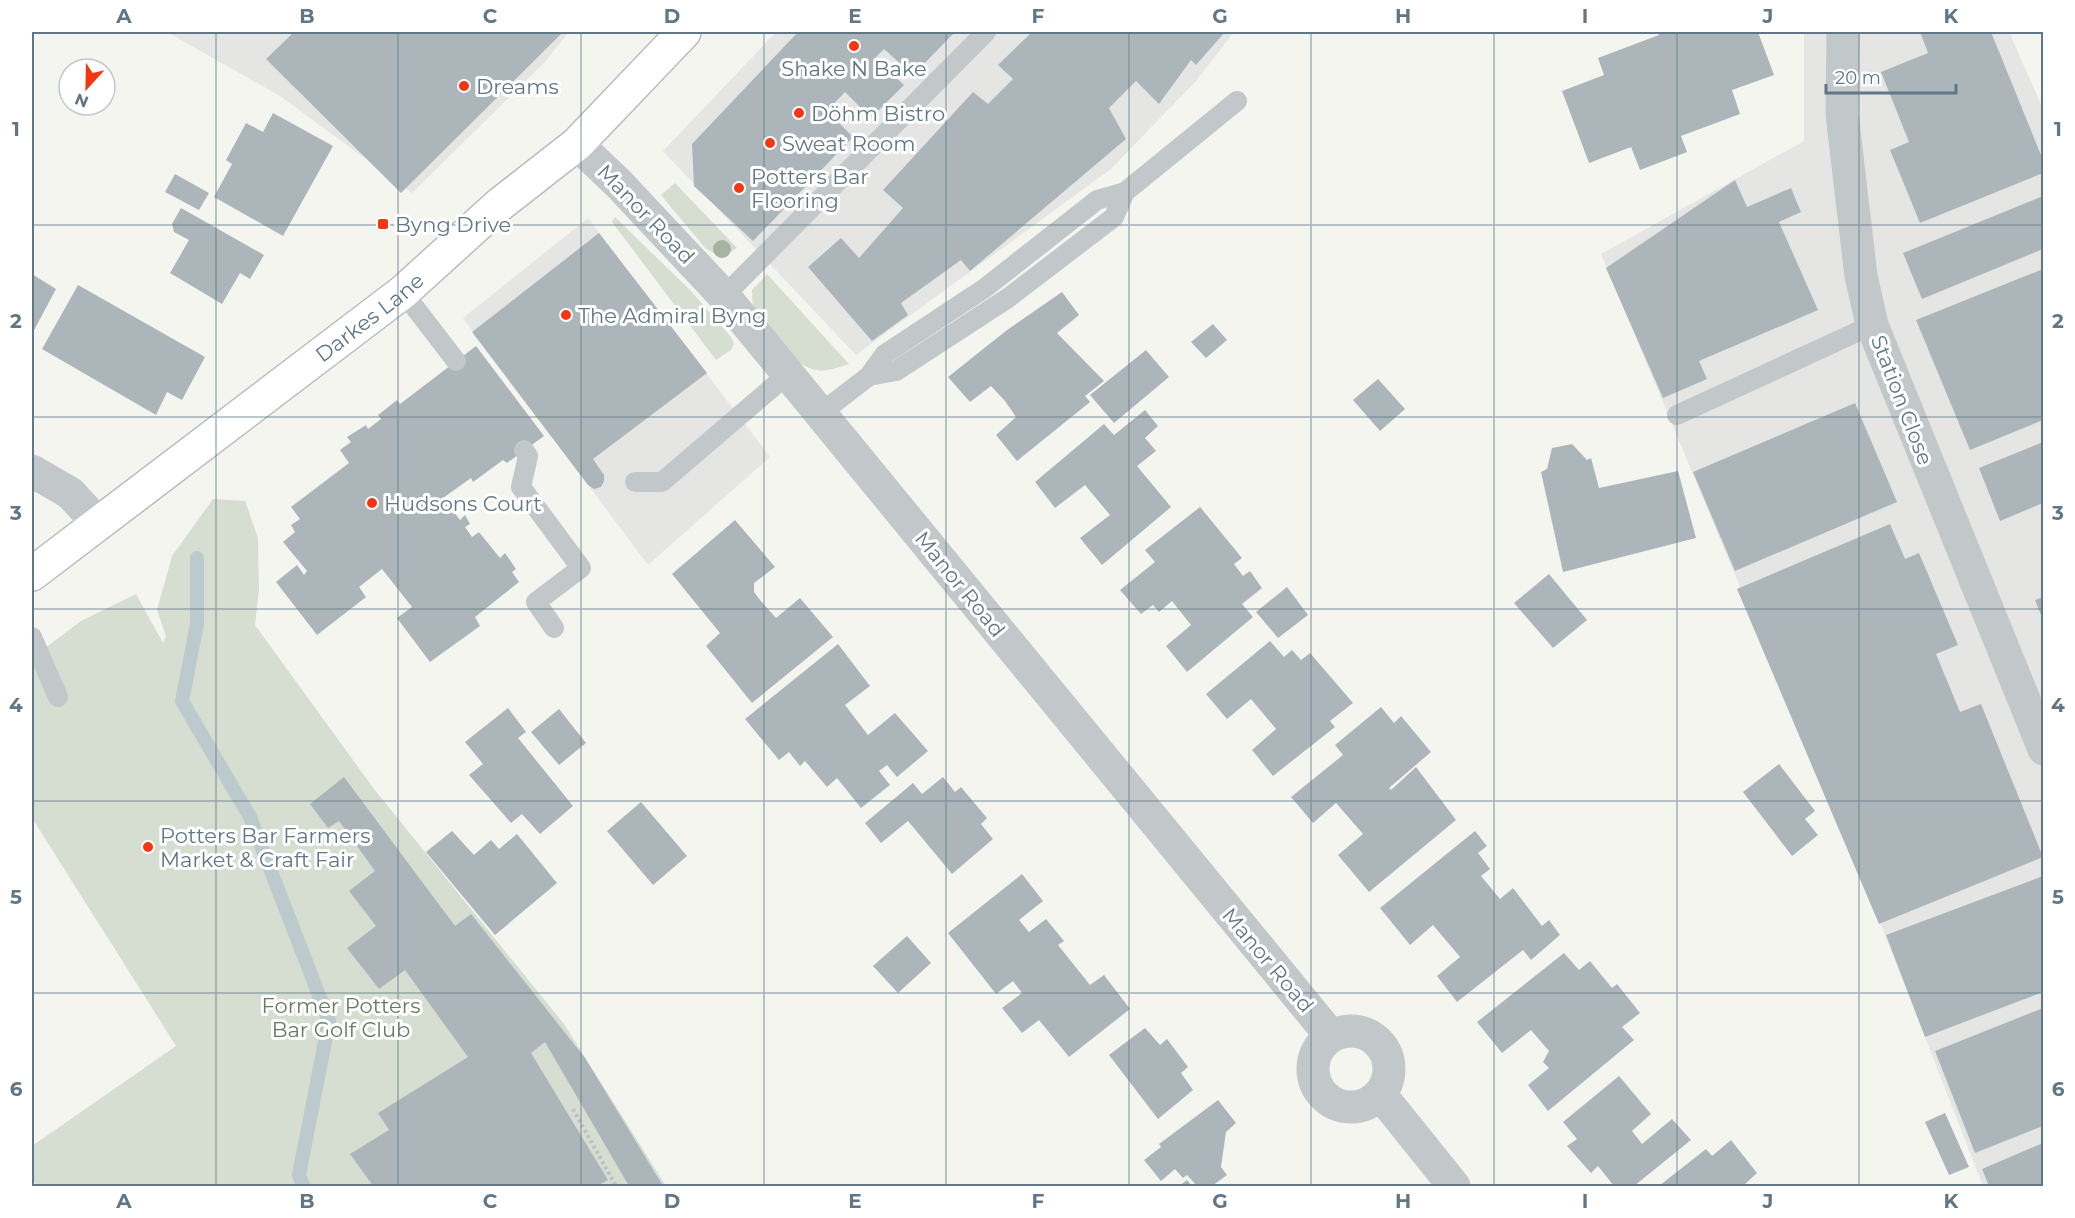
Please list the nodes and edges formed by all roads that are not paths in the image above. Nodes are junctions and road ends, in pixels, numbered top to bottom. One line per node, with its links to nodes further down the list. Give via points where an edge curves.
1 (684, 32): 5 (street, Darkes Lane)
2 (986, 32): 7 (lane)
3 (1843, 32): 8 (street, Station Close, via 1842,114 1861,276)
4 (1237, 101): 11 (lane, via 1125,192 1097,200 984,288 885,354 870,376)
5 (577, 144): 6 (street, Darkes Lane, via 499,205); 7 (street, Manor Road)
6 (402, 292): 9 (lane); 16 (street, Darkes Lane)
7 (724, 296): 10 (street, Manor Road)
8 (1872, 325): 12 (lane); 21 (street, Station Close)
9 (456, 361)
10 (788, 374): 11 (street, Manor Road); 15 (lane, via 662,482)
11 (821, 413): 22 (street, Manor Road)
12 (1677, 415)
13 (524, 450): 18 (lane, via 528,456 521,487 581,568 536,602)
14 (32, 471): 16 (street, via 70,492)
15 (636, 482)
16 (98, 523): 17 (street, Darkes Lane)
17 (32, 574)
18 (554, 628)
19 (32, 637): 20 (lane)
20 (58, 697)
21 (2043, 749)
22 (1331, 1036): 23 (street, via 1354,1031 1377,1040 1388,1061 1386,1084); 23 (street, via 1315,1056 1314,1075 1321,1094 1343,1106 1357,1107)
23 (1380, 1094): 24 (street)
24 (1454, 1186)

